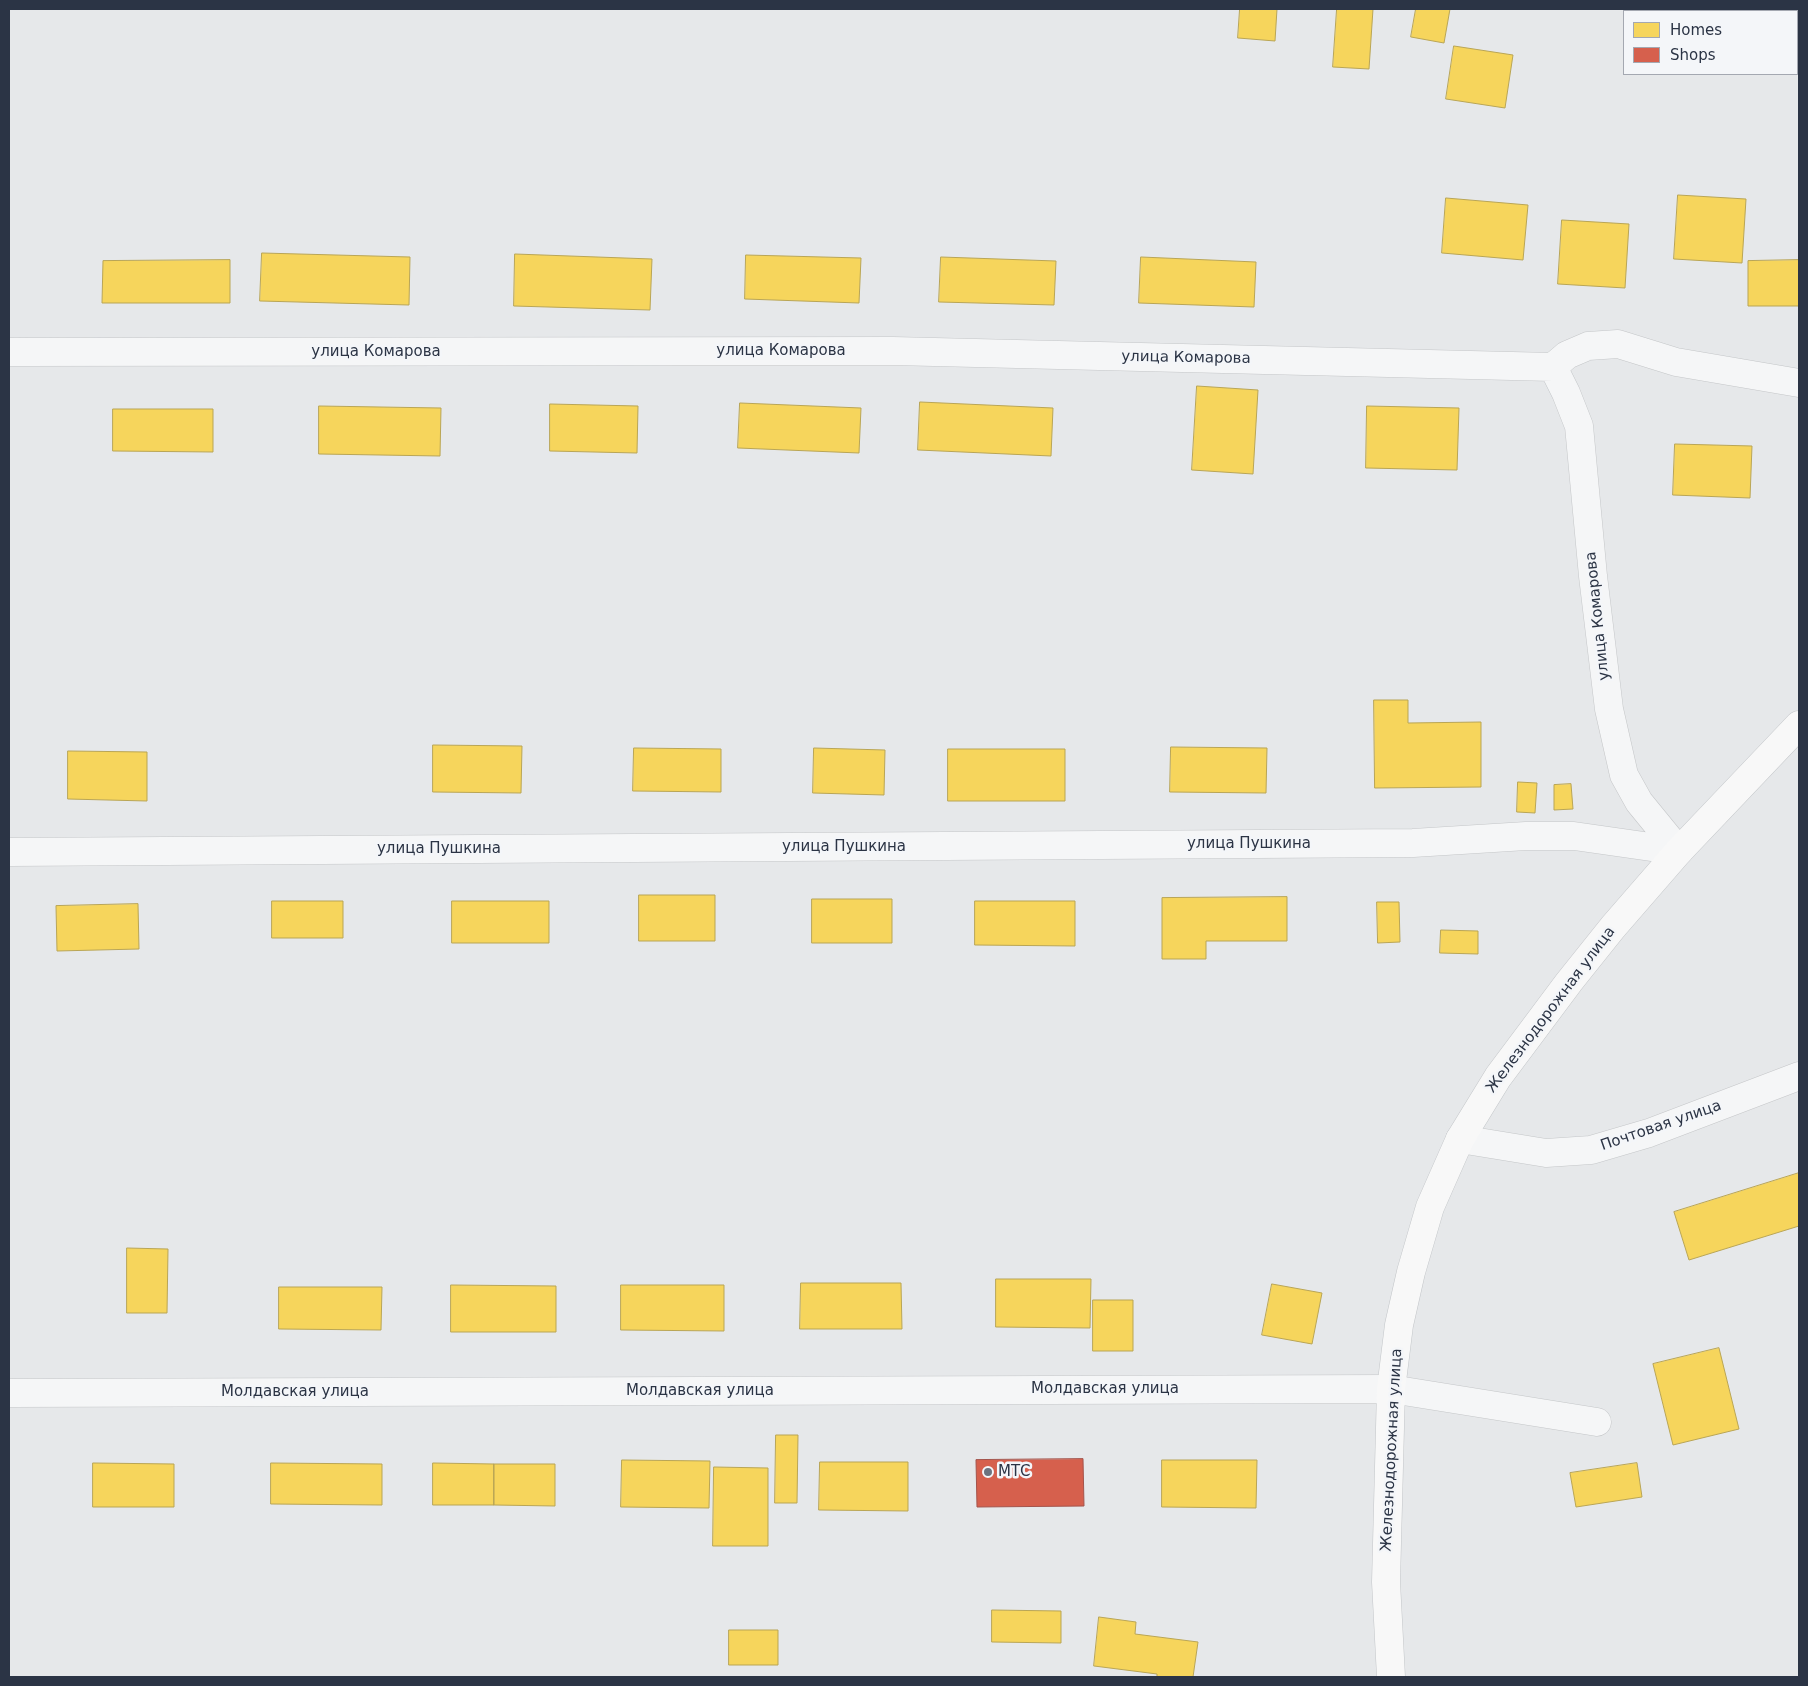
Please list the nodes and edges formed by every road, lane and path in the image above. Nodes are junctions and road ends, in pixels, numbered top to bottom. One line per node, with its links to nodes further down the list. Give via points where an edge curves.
1 (9, 352): 2 (street, улица Комарова, via 893,351)
2 (1553, 367): 3 (street, via 1567,355 1588,346 1618,344 1676,362); 5 (street, улица Комарова, via 1579,426 1609,709 1624,775 1639,802)
3 (1799, 383)
4 (1799, 725): 5 (main road, Железнодорожная улица)
5 (1679, 851): 6 (street, улица Пушкина, via 1574,836 1535,836 1414,843); 8 (main road, Железнодорожная улица, via 1569,982 1498,1077)
6 (9, 852)
7 (1799, 1076): 8 (street, Почтовая улица, via 1649,1133 1591,1150 1546,1153)
8 (1460, 1140): 9 (main road, Железнодорожная улица, via 1430,1207 1411,1272 1398,1325)
9 (1392, 1388): 10 (street, Молдавская улица); 11 (street, Молдавская улица); 12 (main road, Железнодорожная улица, via 1386,1582)
10 (9, 1393)
11 (1597, 1422)
12 (1391, 1677)

